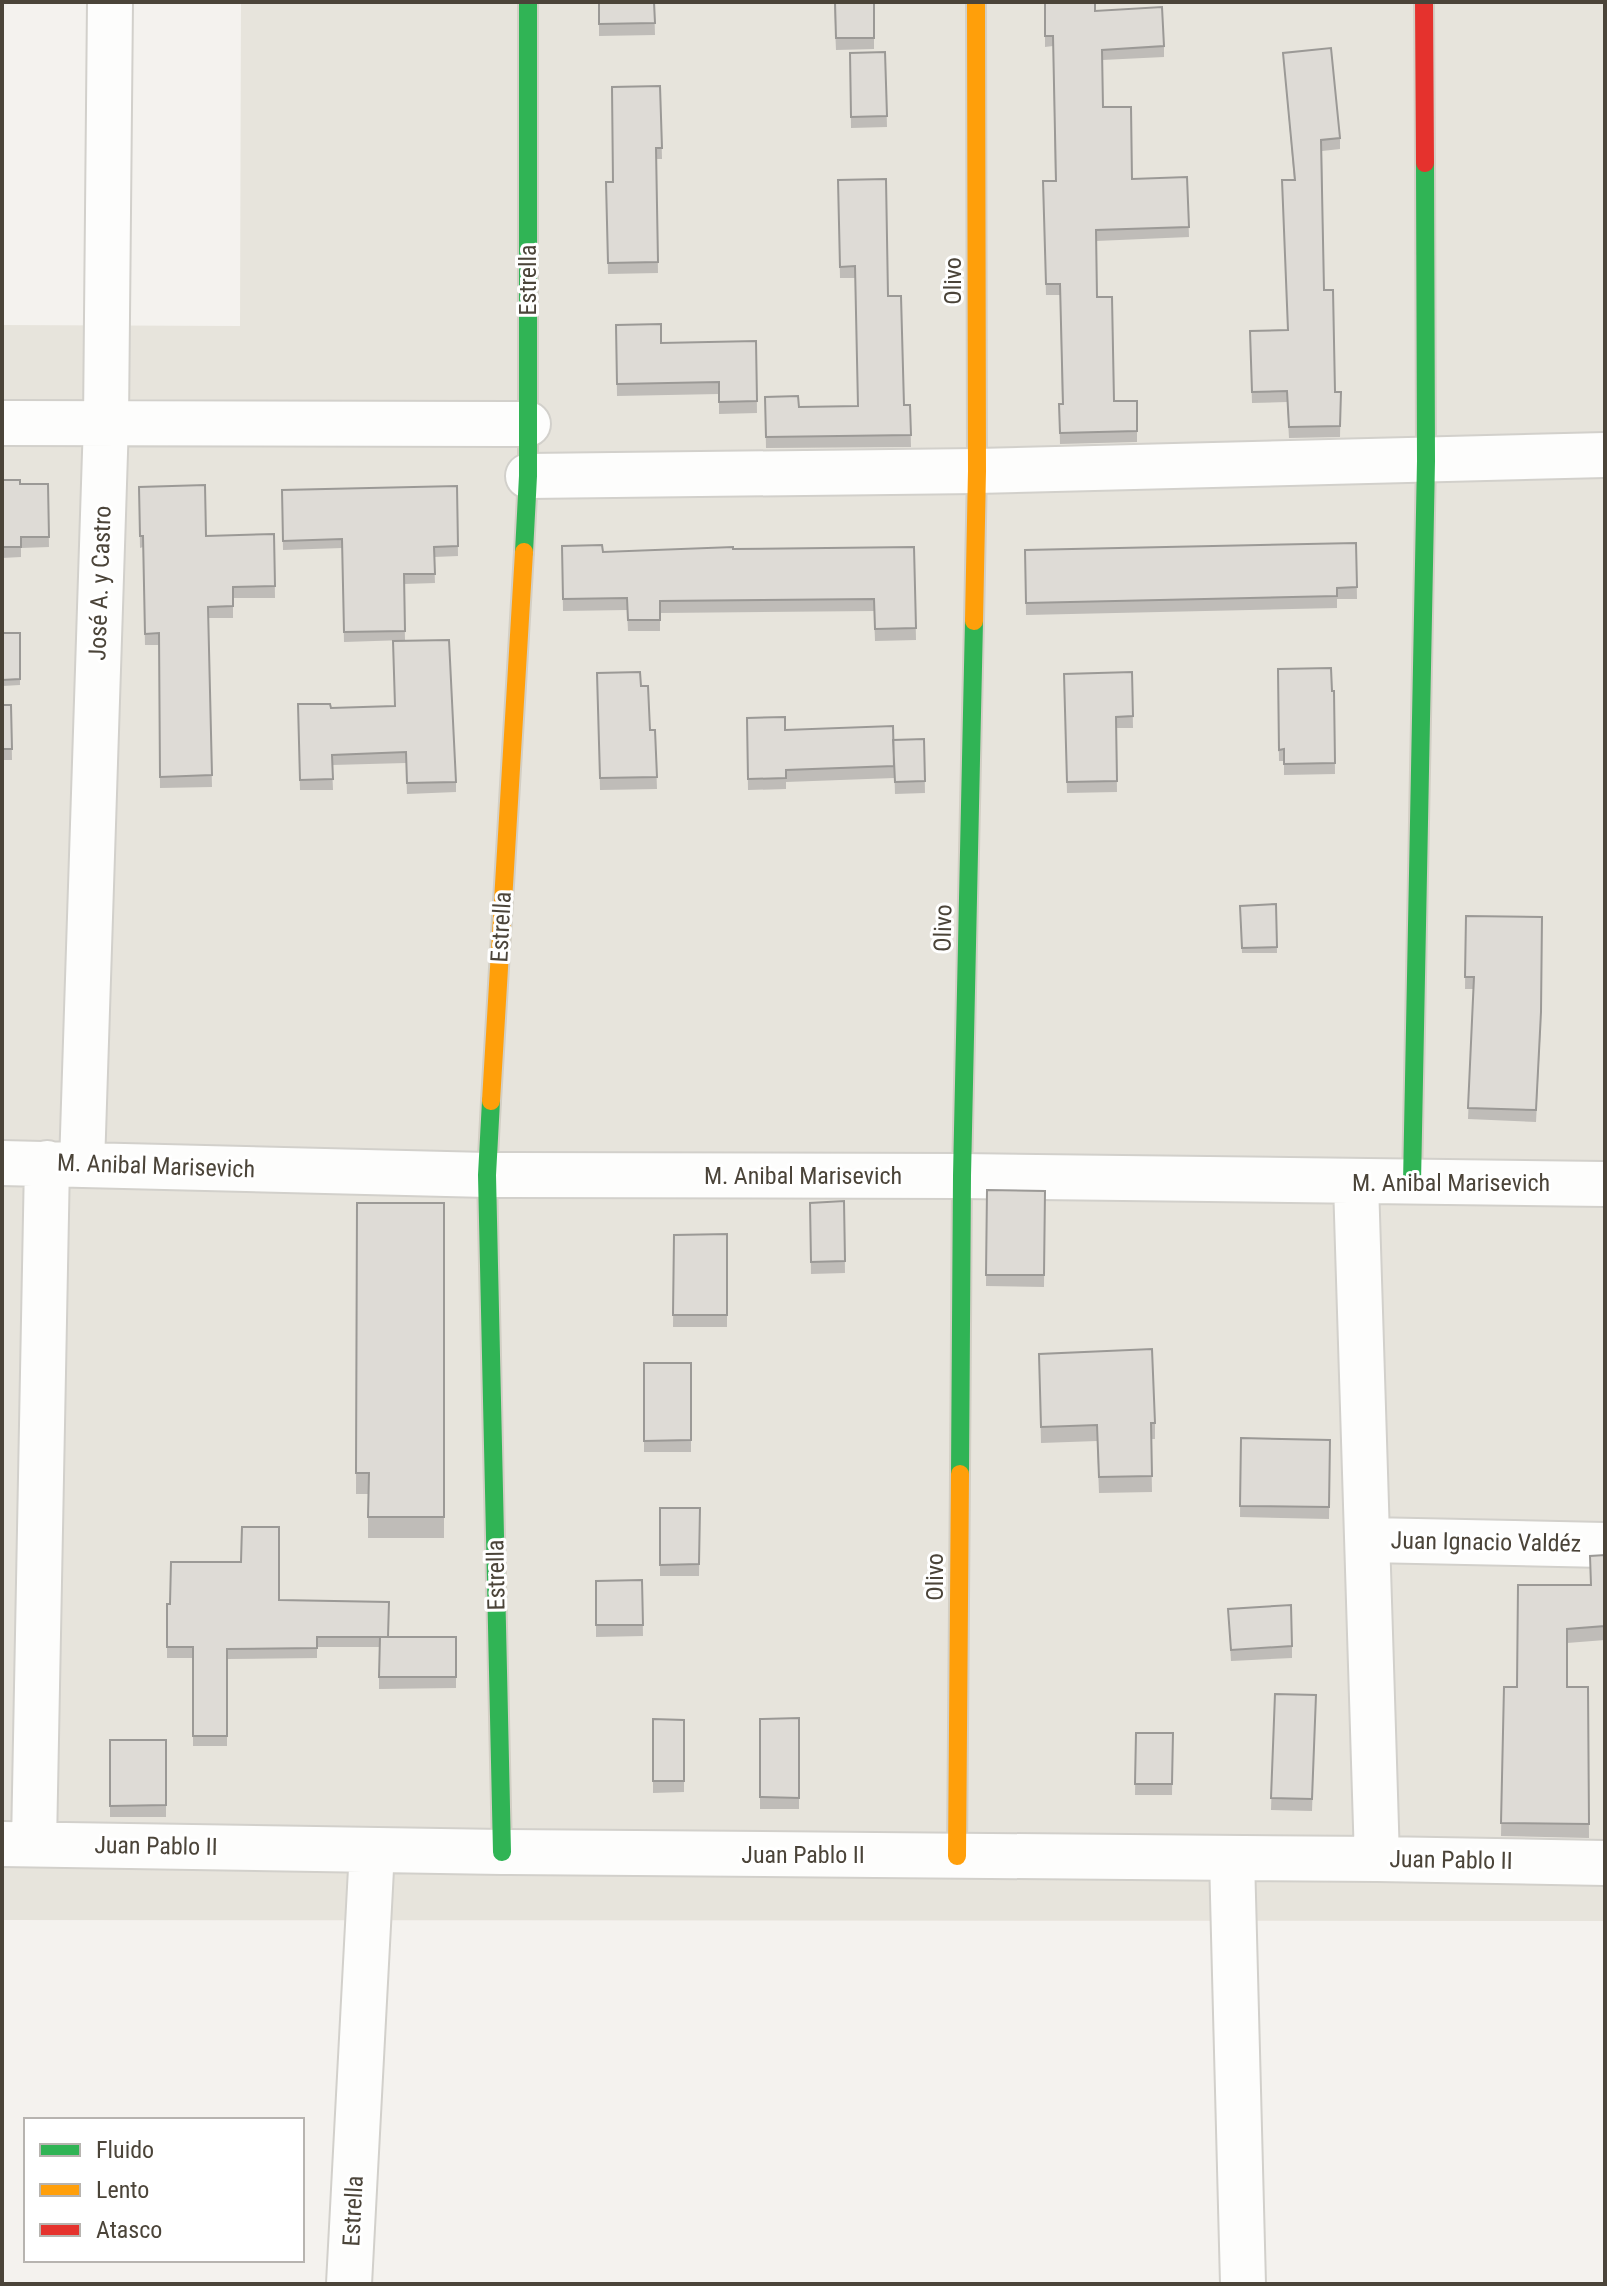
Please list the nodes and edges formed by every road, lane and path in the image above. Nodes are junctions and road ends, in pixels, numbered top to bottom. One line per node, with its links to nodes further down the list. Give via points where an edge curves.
1 (110, 2): 5 (street, José A. y Castro)
2 (528, 2): 7 (street, Estrella)
3 (976, 2): 10 (street, Olivo)
4 (1424, 2): 9 (street)
5 (106, 422): 6 (street); 7 (street); 13 (street, José A. y Castro)
6 (2, 423)
7 (528, 424): 11 (street, Estrella)
8 (1605, 455): 9 (street)
9 (1426, 461): 10 (street); 17 (street)
10 (977, 471): 11 (street); 15 (street, Olivo)
11 (528, 476): 14 (street, Estrella)
12 (2, 1163): 13 (street, M. Anibal Marisevich)
13 (65, 1164): 14 (street, M. Anibal Marisevich); 21 (street, José A. y Castro)
14 (487, 1175): 15 (street, M. Anibal Marisevich); 23 (street, Estrella)
15 (962, 1176): 16 (street, M. Anibal Marisevich); 24 (street, Olivo)
16 (1356, 1183): 17 (street, M. Anibal Marisevich); 19 (street)
17 (1412, 1183): 18 (street, M. Anibal Marisevich)
18 (1605, 1184)
19 (1368, 1540): 20 (street, Juan Ignacio Valdéz); 26 (street)
20 (1605, 1545)
21 (18, 1844): 22 (street, Juan Pablo II)
22 (372, 1850): 23 (street, Juan Pablo II); 28 (street, Estrella)
23 (502, 1852): 24 (street, Juan Pablo II)
24 (957, 1856): 25 (street, Juan Pablo II)
25 (1232, 1858): 26 (street, Juan Pablo II); 29 (street)
26 (1377, 1859): 27 (street, Juan Pablo II)
27 (1605, 1863)
28 (349, 2284)
29 (1243, 2284)

